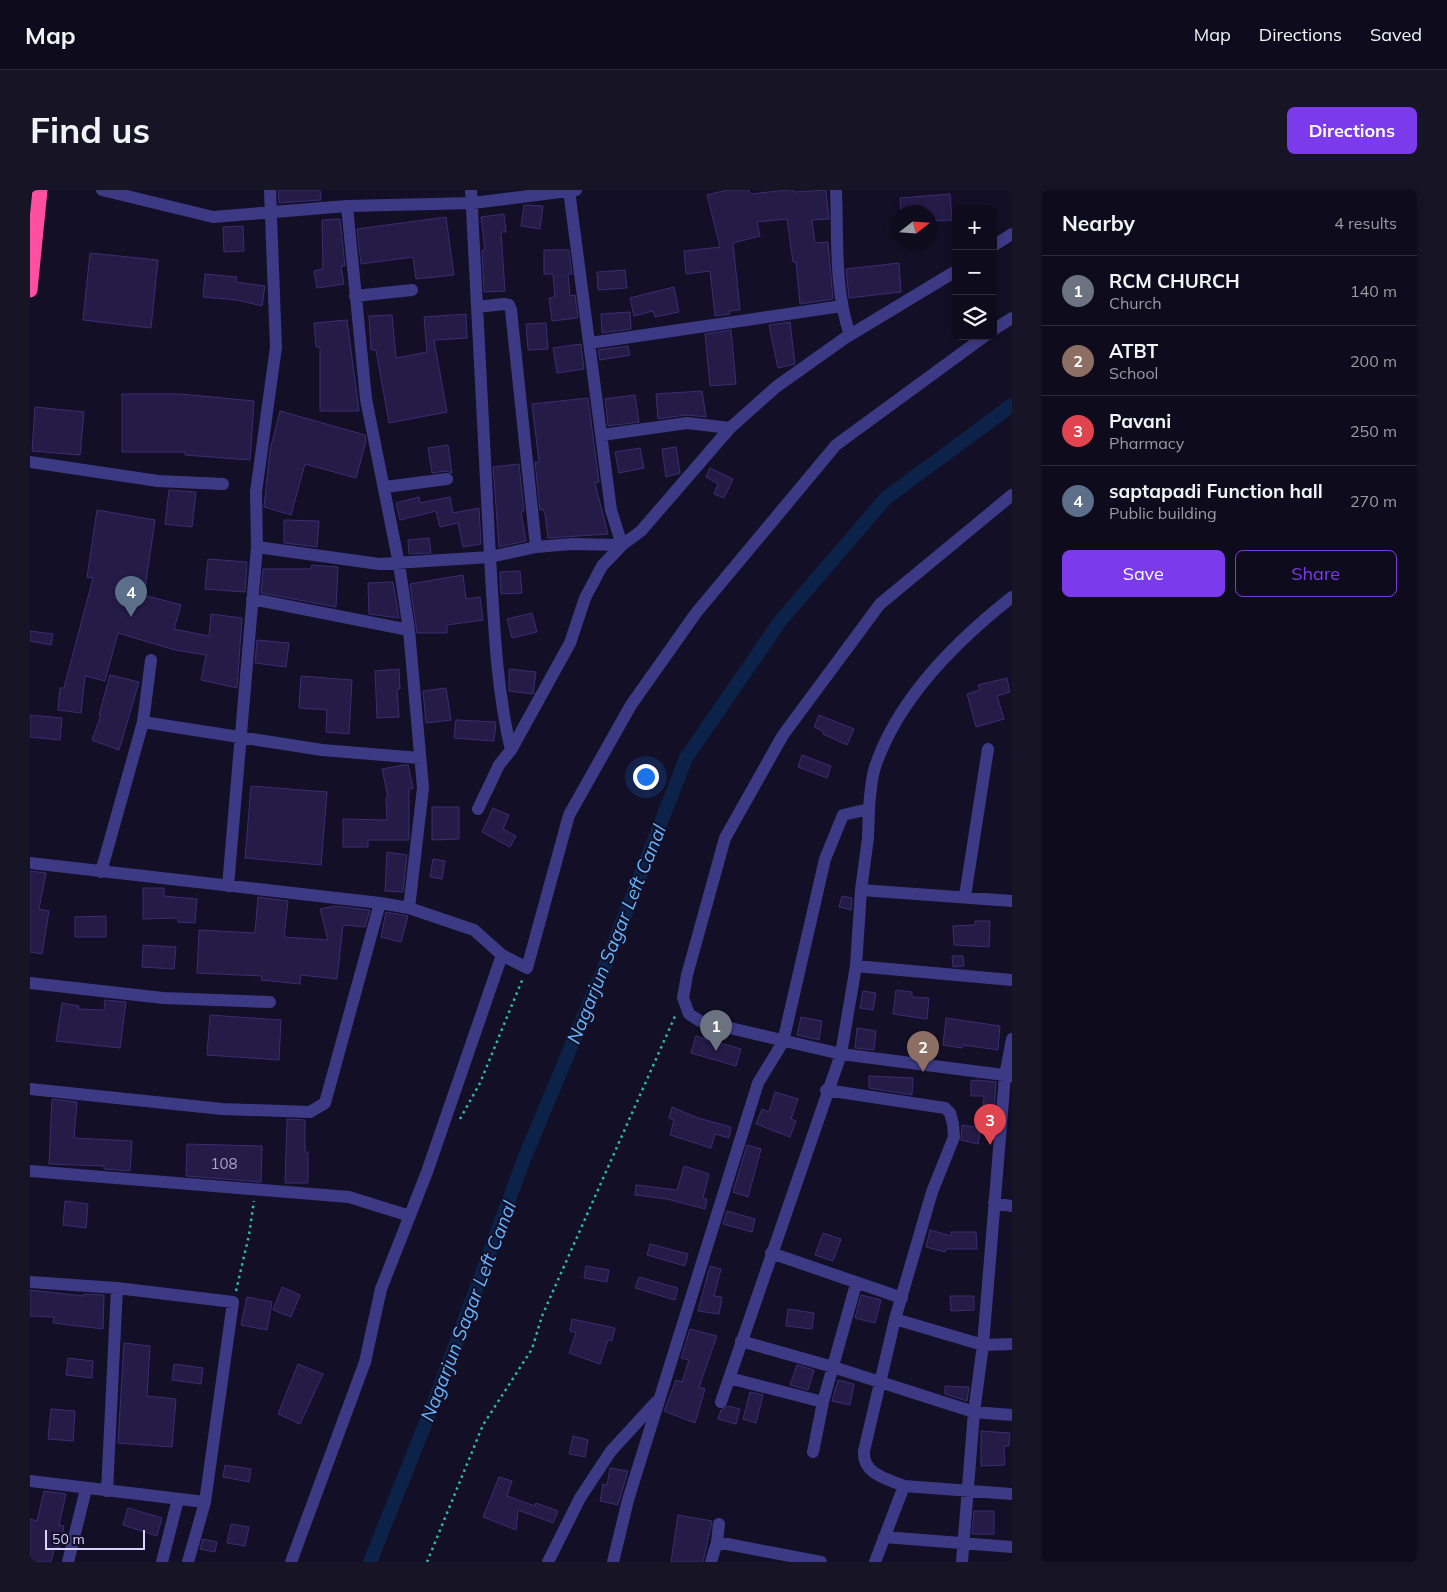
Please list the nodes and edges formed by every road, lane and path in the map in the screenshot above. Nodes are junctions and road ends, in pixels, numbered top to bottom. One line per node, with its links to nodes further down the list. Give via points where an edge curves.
1 (40, 190): 13 (highway)
2 (102, 190): 9 (street, via 213,217)
3 (270, 190): 9 (street)
4 (569, 190): 5 (street); 7 (street); 22 (street)
5 (576, 190)
6 (836, 190): 16 (street)
7 (472, 196): 8 (street); 17 (street)
8 (347, 206): 9 (street); 15 (street)
9 (271, 210): 31 (street, via 276,347 256,492)
10 (1012, 234): 11 (street)
11 (997, 243)
12 (952, 272): 20 (street)
13 (30, 290)
14 (412, 290): 15 (street)
15 (355, 296): 28 (street, via 366,399)
16 (842, 306): 20 (street); 22 (street)
17 (477, 307): 32 (street, via 508,304 510,310); 33 (street)
18 (1012, 318): 19 (street)
19 (997, 327)
20 (850, 335): 23 (street, via 776,387)
21 (980, 340): 54 (street, via 836,445 696,613 631,705 569,815 527,968)
22 (590, 343): 24 (street)
23 (730, 428): 24 (street, via 687,423); 30 (street, via 641,531)
24 (602, 436): 30 (street, via 611,510)
25 (30, 462): 27 (street, via 158,480)
26 (447, 479): 28 (street)
27 (223, 484)
28 (385, 487): 34 (street)
29 (1012, 495): 58 (street, via 880,604 783,735 725,838)
30 (622, 545): 32 (street); 41 (street, via 602,566 585,598 570,643)
31 (257, 547): 34 (street); 36 (street)
32 (536, 547): 33 (street)
33 (490, 557): 34 (street); 41 (street, via 497,673)
34 (400, 564): 37 (street)
35 (1012, 597): 45 (street, via 986,617 926,679 896,720 874,768)
36 (252, 598): 37 (street); 40 (street)
37 (409, 630): 43 (street)
38 (151, 660): 39 (street)
39 (142, 722): 40 (street); 47 (street)
40 (240, 739): 43 (street); 48 (street)
41 (511, 750): 44 (street, via 499,766)
42 (988, 750): 50 (street)
43 (420, 758): 53 (street, via 423,788)
44 (478, 809)
45 (869, 809): 49 (street); 61 (street, via 843,815 825,859)
46 (30, 862): 47 (street)
47 (101, 872): 48 (street)
48 (228, 886): 52 (street)
49 (861, 890): 50 (street); 55 (street)
50 (965, 896): 51 (street)
51 (1012, 901)
52 (380, 903): 53 (street); 64 (street, via 325,1103 310,1112 222,1109)
53 (409, 908): 54 (street, via 474,930)
54 (502, 955): 70 (street)
55 (856, 966): 56 (street); 62 (street)
56 (1012, 980)
57 (30, 983): 59 (street, via 163,998)
58 (683, 998): 61 (street, via 689,1014 700,1021); 107 (path, via 542,1316 532,1349 483,1426)
59 (270, 1002)
60 (1012, 1040): 63 (street)
61 (783, 1042): 62 (street); 84 (street, via 758,1083)
62 (840, 1054): 63 (street); 65 (street)
63 (1008, 1076): 68 (street)
64 (30, 1089)
65 (826, 1090): 71 (street); 75 (street, via 945,1108 950,1113 954,1137 932,1192)
66 (30, 1171): 67 (street)
67 (256, 1190): 70 (street, via 349,1197); 76 (path, via 245,1259)
68 (994, 1203): 69 (street); 80 (street)
69 (1012, 1206)
70 (410, 1216): 106 (street, via 381,1289 365,1362)
71 (771, 1253): 73 (street); 78 (street)
72 (30, 1282): 74 (street)
73 (856, 1284): 75 (street); 81 (street)
74 (117, 1288): 76 (street); 94 (street)
75 (902, 1298): 77 (street)
76 (233, 1302): 97 (street)
77 (895, 1319): 80 (street); 83 (street)
78 (741, 1341): 81 (street); 82 (street)
79 (1012, 1344): 80 (street)
80 (983, 1345): 87 (street)
81 (833, 1367): 83 (street); 86 (street)
82 (729, 1378): 85 (street); 86 (street)
83 (880, 1382): 87 (street); 91 (street, via 864,1460 872,1473)
84 (659, 1398): 108 (street, via 611,1450 580,1498); 109 (street)
85 (720, 1402)
86 (823, 1402): 89 (street)
87 (974, 1412): 88 (street); 93 (street)
88 (1012, 1416)
89 (813, 1452)
90 (30, 1481): 92 (street)
91 (904, 1486): 93 (street); 99 (street)
92 (86, 1489): 94 (street); 103 (street)
93 (968, 1489): 95 (street); 101 (street)
94 (106, 1491): 96 (street)
95 (1012, 1494)
96 (178, 1499): 97 (street); 104 (street)
97 (205, 1502): 105 (street)
98 (719, 1524): 100 (street)
99 (884, 1537): 101 (street); 112 (street)
100 (718, 1542): 110 (street); 111 (street)
101 (963, 1542): 102 (street); 113 (street)
102 (1012, 1547)
103 (68, 1562)
104 (162, 1562)
105 (188, 1562)
106 (291, 1562)
107 (427, 1562)
108 (548, 1562)
109 (613, 1562)
110 (712, 1562)
111 (822, 1562)
112 (875, 1562)
113 (962, 1562)

